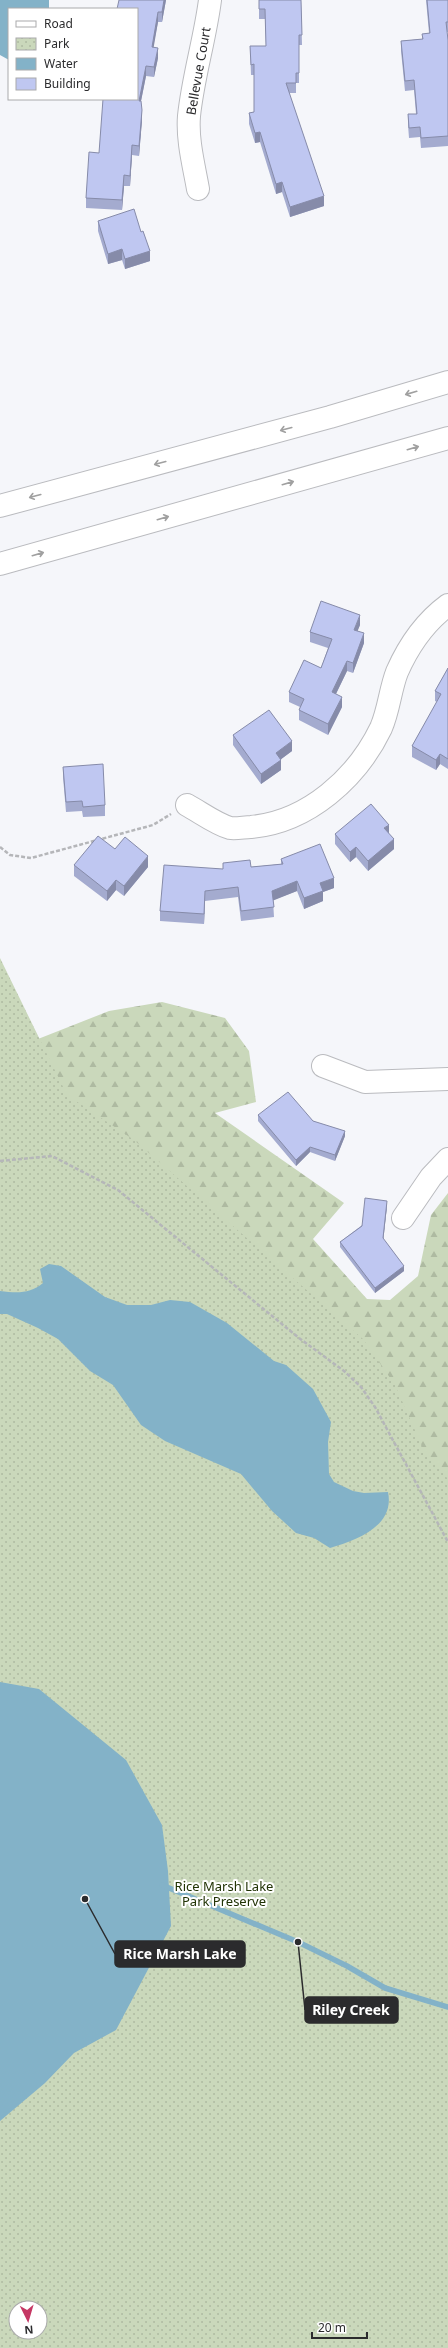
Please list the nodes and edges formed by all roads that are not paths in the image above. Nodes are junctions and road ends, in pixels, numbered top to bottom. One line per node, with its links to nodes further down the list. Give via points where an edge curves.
1 (210, 0): 2 (main road, Bellevue Court, via 189,116 189,136)
2 (198, 189)
3 (448, 382): 5 (main road, one-way to 5, via 322,419)
4 (448, 438): 6 (main road, one-way to 4)
5 (0, 506)
6 (0, 564)
7 (448, 605): 8 (main road, via 438,612 414,642 397,673 381,726 367,753 326,797 296,815 266,825 231,828)
8 (187, 805)
9 (323, 1066): 10 (main road, via 365,1082)
10 (448, 1079)
11 (448, 1159): 12 (main road, via 431,1177)
12 (403, 1218)

